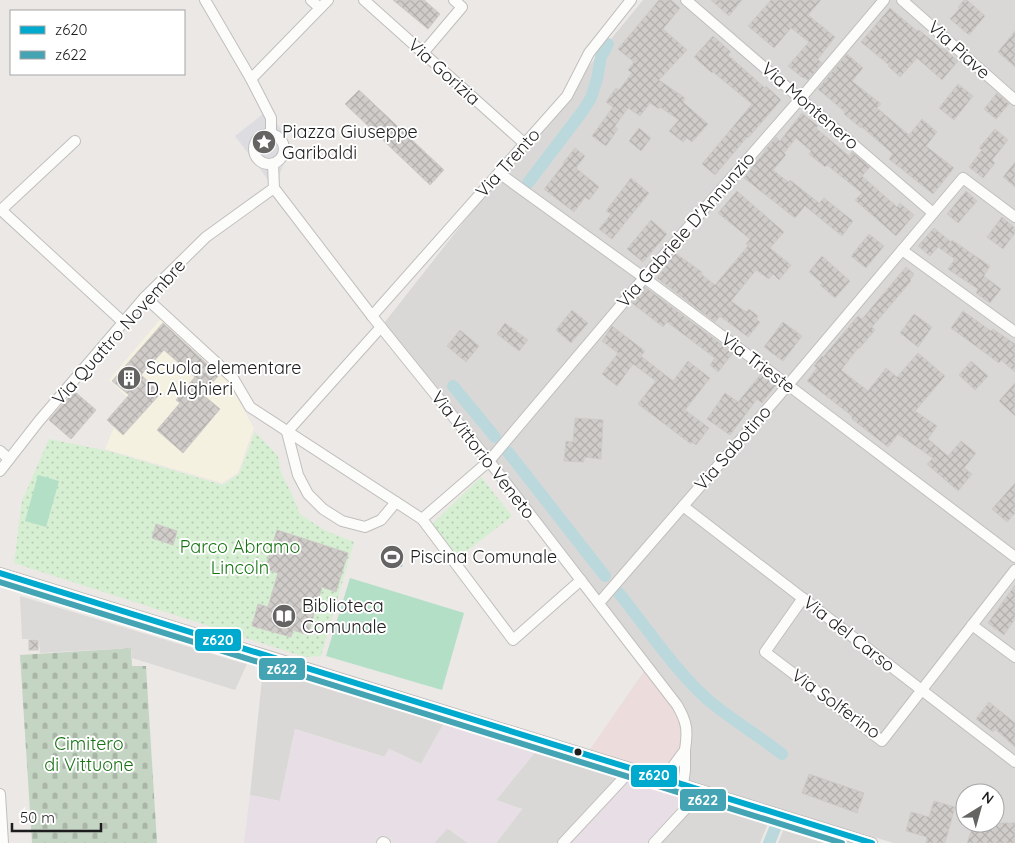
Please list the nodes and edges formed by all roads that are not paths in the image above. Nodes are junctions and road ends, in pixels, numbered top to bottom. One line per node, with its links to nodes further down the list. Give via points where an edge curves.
1 (205, 0): 12 (street)
2 (311, 0): 10 (street)
3 (328, 0): 10 (street)
4 (364, 0): 11 (street, Via Gorizia)
5 (454, 0): 11 (street, via 462,7)
6 (631, 0): 17 (street, Via Trento, via 589,53 567,96)
7 (686, 0): 13 (street, Via Montenero)
8 (884, 0): 13 (street, Via Gabriele D'Annunzio)
9 (902, 0): 14 (street, Via Piave)
10 (320, 8): 12 (street)
11 (423, 53): 17 (street, Via Gorizia)
12 (251, 79): 15 (street, via 271,118)
13 (801, 98): 22 (street, Via Montenero); 25 (street, Via Gabriele D'Annunzio)
14 (1015, 100)
15 (271, 134): 18 (street, via 280,138 284,148 282,158); 18 (street, via 257,139 254,148 259,161)
16 (75, 141): 21 (street)
17 (525, 144): 19 (street, Via Trento)
18 (273, 164): 20 (street)
19 (498, 173): 25 (street, Via Trieste); 27 (street, Via Trento)
20 (274, 188): 26 (street, Via Quattro Novembre, via 206,237); 27 (street, Via Vittorio Veneto)
21 (0, 210): 28 (street)
22 (933, 213): 23 (street, Via Sabotino, via 963,178); 24 (street, Via Sabotino)
23 (1015, 217)
24 (902, 250): 30 (street); 31 (street, Via Sabotino)
25 (644, 278): 31 (street, Via Trieste); 35 (street, Via Gabriele D'Annunzio)
26 (145, 297): 28 (street, Via Quattro Novembre); 32 (street, via 233,378 250,407)
27 (372, 316): 29 (street, Via Vittorio Veneto)
28 (123, 322): 34 (street, Via Quattro Novembre)
29 (381, 327): 32 (street); 35 (street, Via Vittorio Veneto)
30 (1015, 332)
31 (788, 385): 38 (street, Via Sabotino); 40 (street, Via Trieste)
32 (287, 432): 37 (street); 37 (street, via 298,475 308,494 323,510 342,521 365,527 381,520)
33 (0, 451): 34 (street)
34 (9, 459): 36 (street, Via Quattro Novembre)
35 (489, 461): 39 (street, Via Gabriele D'Annunzio); 43 (street, Via Vittorio Veneto)
36 (0, 471)
37 (396, 502): 39 (street)
38 (683, 506): 44 (street, Via del Carso); 45 (street, Via Sabotino)
39 (422, 519): 43 (street, via 513,640)
40 (1015, 556)
41 (1015, 570): 46 (street, Via Solferino)
42 (0, 573): 51 (street)
43 (581, 580): 45 (street, Via Vittorio Veneto)
44 (803, 598): 48 (street, Via del Carso); 48 (street, Via Solferino, via 765,652 882,741)
45 (599, 603): 49 (street, Via Vittorio Veneto, via 677,705 687,726)
46 (972, 626): 47 (street); 48 (street, Via Solferino)
47 (1015, 657)
48 (922, 690): 50 (street, Via del Carso)
49 (685, 750): 52 (street); 53 (street, Via Vittorio Veneto)
50 (1015, 762)
51 (632, 769): 52 (street); 57 (street)
52 (665, 779): 53 (street)
53 (683, 785): 54 (street)
54 (702, 790): 58 (street); 59 (street)
55 (0, 794): 56 (street)
56 (3, 843)
57 (562, 843)
58 (654, 843)
59 (872, 843)

